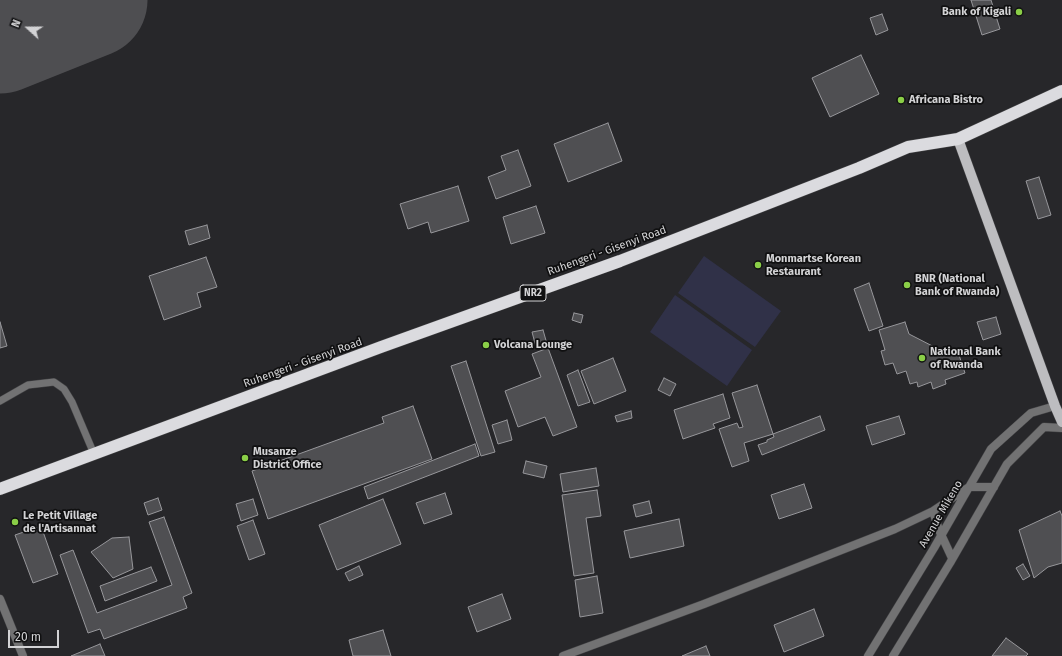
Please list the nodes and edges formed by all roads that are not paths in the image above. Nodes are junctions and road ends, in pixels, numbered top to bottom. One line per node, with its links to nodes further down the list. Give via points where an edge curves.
1 (1062, 91): 2 (highway, Ruhengeri - Gisenyi Road / NR2)
2 (958, 139): 4 (main road); 7 (highway, Ruhengeri - Gisenyi Road / NR2, via 908,147 620,261)
3 (0, 401): 7 (lane, via 28,385 54,382 64,389 72,402)
4 (1055, 406): 5 (main road); 8 (street, Avenue Mikeno, via 1031,413 991,449)
5 (1062, 422)
6 (1062, 428): 9 (street, via 1044,427 1007,464)
7 (94, 454): 10 (highway, Ruhengeri - Gisenyi Road / NR2)
8 (969, 487): 9 (street); 11 (street); 12 (street, Avenue Mikeno)
9 (994, 487): 13 (street)
10 (0, 489)
11 (933, 511): 12 (street); 16 (street, via 895,529 704,604)
12 (941, 535): 13 (street); 17 (street, Avenue Mikeno)
13 (952, 558): 18 (street)
14 (0, 599): 15 (street)
15 (24, 656)
16 (563, 656)
17 (868, 656)
18 (893, 656)

